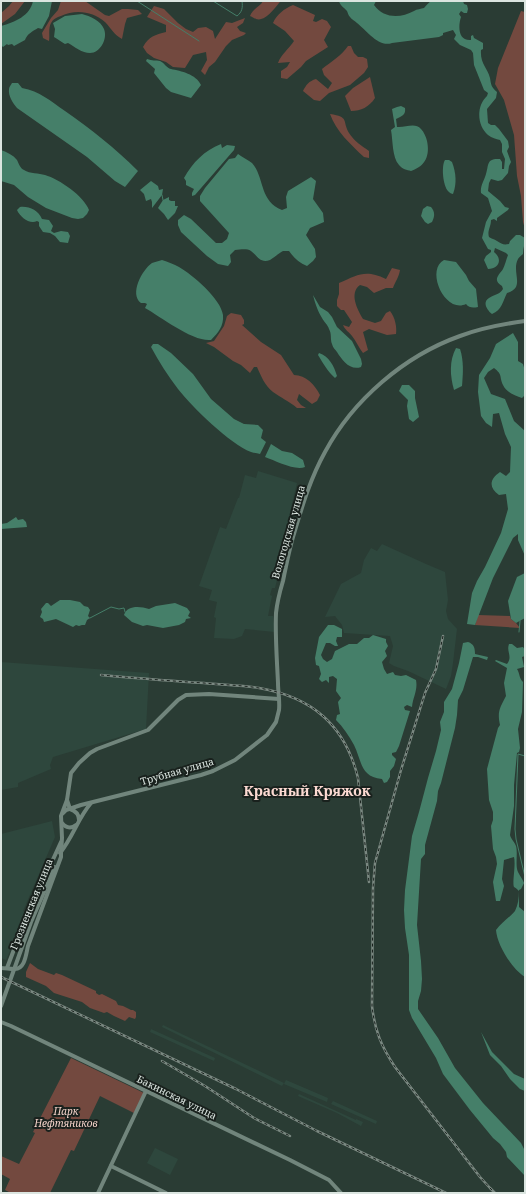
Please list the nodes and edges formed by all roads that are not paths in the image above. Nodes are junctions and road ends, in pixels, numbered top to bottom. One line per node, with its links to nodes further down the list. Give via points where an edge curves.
1 (525, 321): 2 (main road, Вологодская улица, via 496,325 460,336 415,358 368,395 331,442 306,494 280,592 276,614)
2 (279, 699): 3 (main road, via 209,694 189,694 182,697 148,730 97,749 79,763 71,773); 4 (main road, Трубная улица, via 279,714 270,732 261,742 235,760 200,775)
3 (67, 800): 5 (main road); 6 (main road)
4 (92, 803): 5 (main road, Трубная улица); 8 (main road)
5 (70, 809): 6 (main road); 8 (main road, via 78,814)
6 (63, 813): 7 (main road)
7 (62, 822): 8 (main road, via 69,828); 9 (main road)
8 (78, 822): 10 (main road)
9 (62, 838): 10 (main road); 12 (main road)
10 (61, 852): 12 (main road, via 62,857 23,964 15,970); 13 (main road, Грозненская улица, via 31,922)
11 (1, 968): 12 (main road)
12 (7, 968)
13 (1, 1006)
14 (1, 1022): 15 (main road, Бакинская улица)
15 (146, 1091): 16 (main road); 19 (main road, Бакинская улица, via 297,1163 332,1182)
16 (111, 1166): 17 (main road); 18 (main road)
17 (98, 1193)
18 (166, 1193)
19 (341, 1193)

